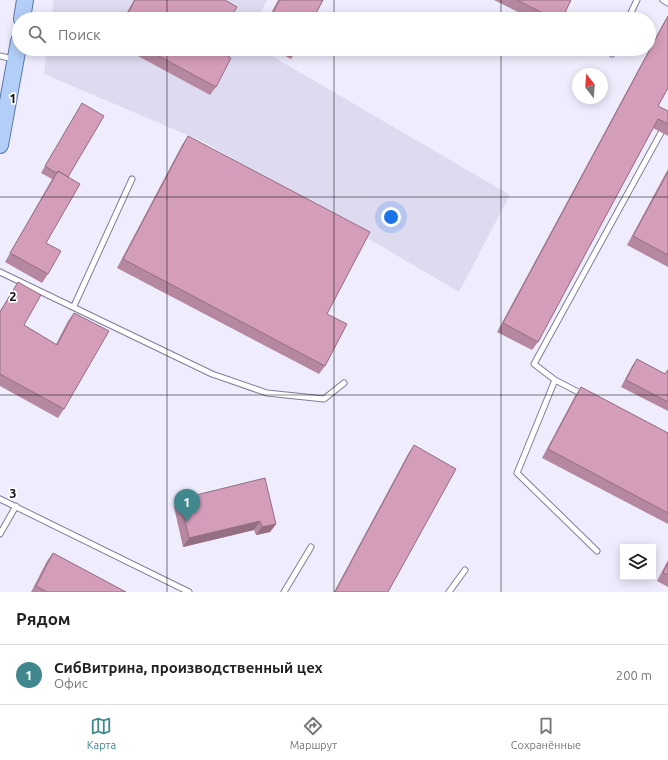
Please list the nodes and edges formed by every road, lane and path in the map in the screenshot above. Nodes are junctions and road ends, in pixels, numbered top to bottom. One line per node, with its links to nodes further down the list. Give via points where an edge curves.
1 (25, 0): 5 (main road)
2 (637, 0): 6 (lane)
3 (664, 0): 4 (lane)
4 (668, 3)
5 (23, 12)
6 (631, 12)
7 (0, 56): 9 (lane)
8 (17, 56): 9 (main road)
9 (16, 60): 11 (main road)
10 (668, 120): 15 (lane, via 534,364)
11 (0, 145)
12 (132, 179): 14 (lane)
13 (0, 272): 14 (lane)
14 (74, 306): 16 (lane, via 212,374 267,392 324,399)
15 (555, 380): 17 (lane); 22 (lane, via 517,473)
16 (344, 383)
17 (590, 399)
18 (0, 499): 19 (lane)
19 (16, 506): 20 (lane); 24 (lane)
20 (0, 534)
21 (311, 548): 25 (lane)
22 (597, 552)
23 (465, 570): 26 (lane)
24 (189, 592)
25 (284, 592)
26 (449, 592)

